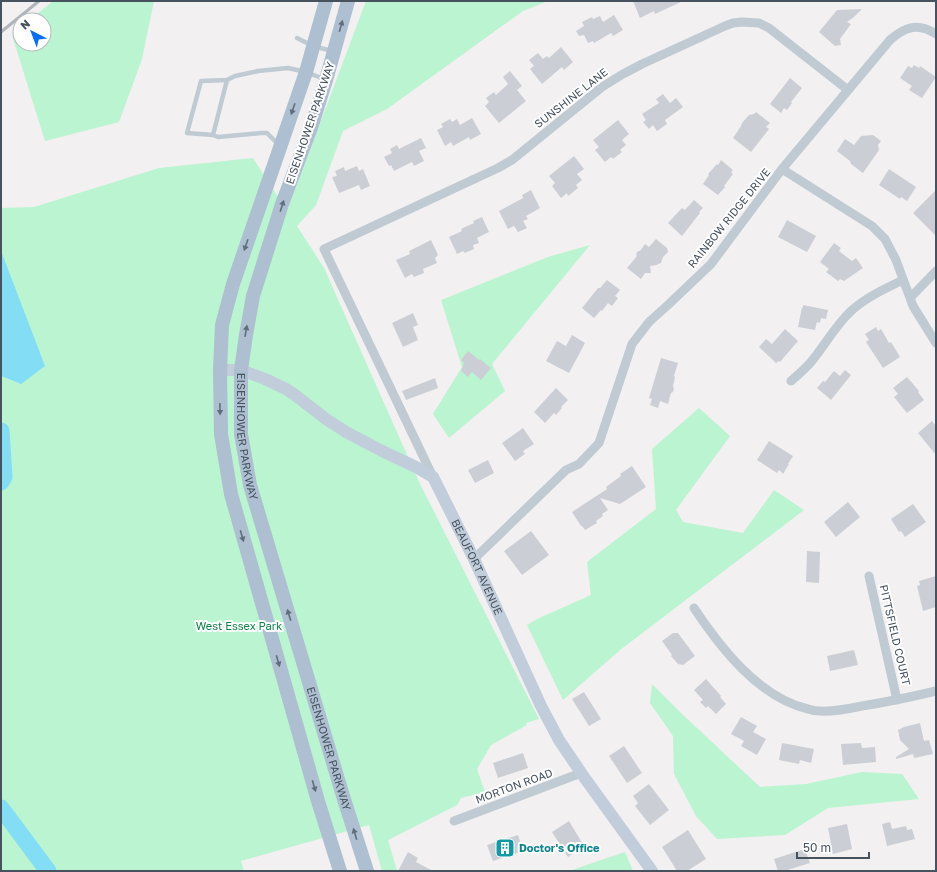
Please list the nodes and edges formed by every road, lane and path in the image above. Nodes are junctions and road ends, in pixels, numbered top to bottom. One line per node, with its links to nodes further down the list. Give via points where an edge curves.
1 (326, 1): 5 (main road, EISENHOWER PARKWAY)
2 (348, 1): 6 (main road, EISENHOWER PARKWAY, one-way to 2)
3 (936, 34): 10 (street, RAINBOW RIDGE DRIVE, via 922,28 912,27 904,30 890,40)
4 (297, 38): 5 (lane)
5 (313, 46): 6 (lane); 7 (main road, EISENHOWER PARKWAY)
6 (334, 52): 9 (main road, EISENHOWER PARKWAY)
7 (306, 72): 8 (lane, via 280,68 235,76); 9 (lane); 12 (main road, EISENHOWER PARKWAY, one-way to 12)
8 (227, 80): 11 (lane); 11 (lane, via 200,81 187,133)
9 (326, 80): 20 (main road, EISENHOWER PARKWAY, one-way to 9, via 253,296)
10 (848, 90): 13 (street, RAINBOW RIDGE DRIVE); 14 (street, SUNSHINE LANE, via 769,28 759,23 741,22 725,26 642,64 602,87 512,160 498,168)
11 (213, 135): 12 (lane, via 218,137 267,133)
12 (280, 146): 19 (main road, EISENHOWER PARKWAY, one-way to 19, via 233,284 222,325)
13 (782, 170): 16 (street, via 872,226 885,239); 23 (street, RAINBOW RIDGE DRIVE, via 710,264 649,322 632,344 599,443 579,464 566,470)
14 (324, 249): 22 (street, BEAUFORT AVENUE)
15 (936, 271): 17 (street)
16 (903, 280): 17 (street); 21 (street, via 852,310 837,325 811,362)
17 (910, 298): 18 (street)
18 (936, 343)
19 (220, 370): 20 (street); 30 (main road, EISENHOWER PARKWAY, one-way to 30, via 221,434 230,494)
20 (241, 370): 22 (street, via 286,389 346,432); 31 (main road, EISENHOWER PARKWAY, one-way to 20, via 250,485 241,434)
21 (791, 381)
22 (433, 477): 23 (street, BEAUFORT AVENUE)
23 (474, 559): 28 (street, BEAUFORT AVENUE, via 541,706)
24 (869, 576): 27 (street, PITTSFIELD COURT)
25 (694, 608): 27 (street, via 730,656 769,691 785,701 819,711)
26 (936, 691): 27 (street)
27 (897, 700)
28 (581, 773): 29 (street, MORTON ROAD); 32 (street, BEAUFORT AVENUE)
29 (454, 821)
30 (340, 871)
31 (367, 871)
32 (652, 871)

